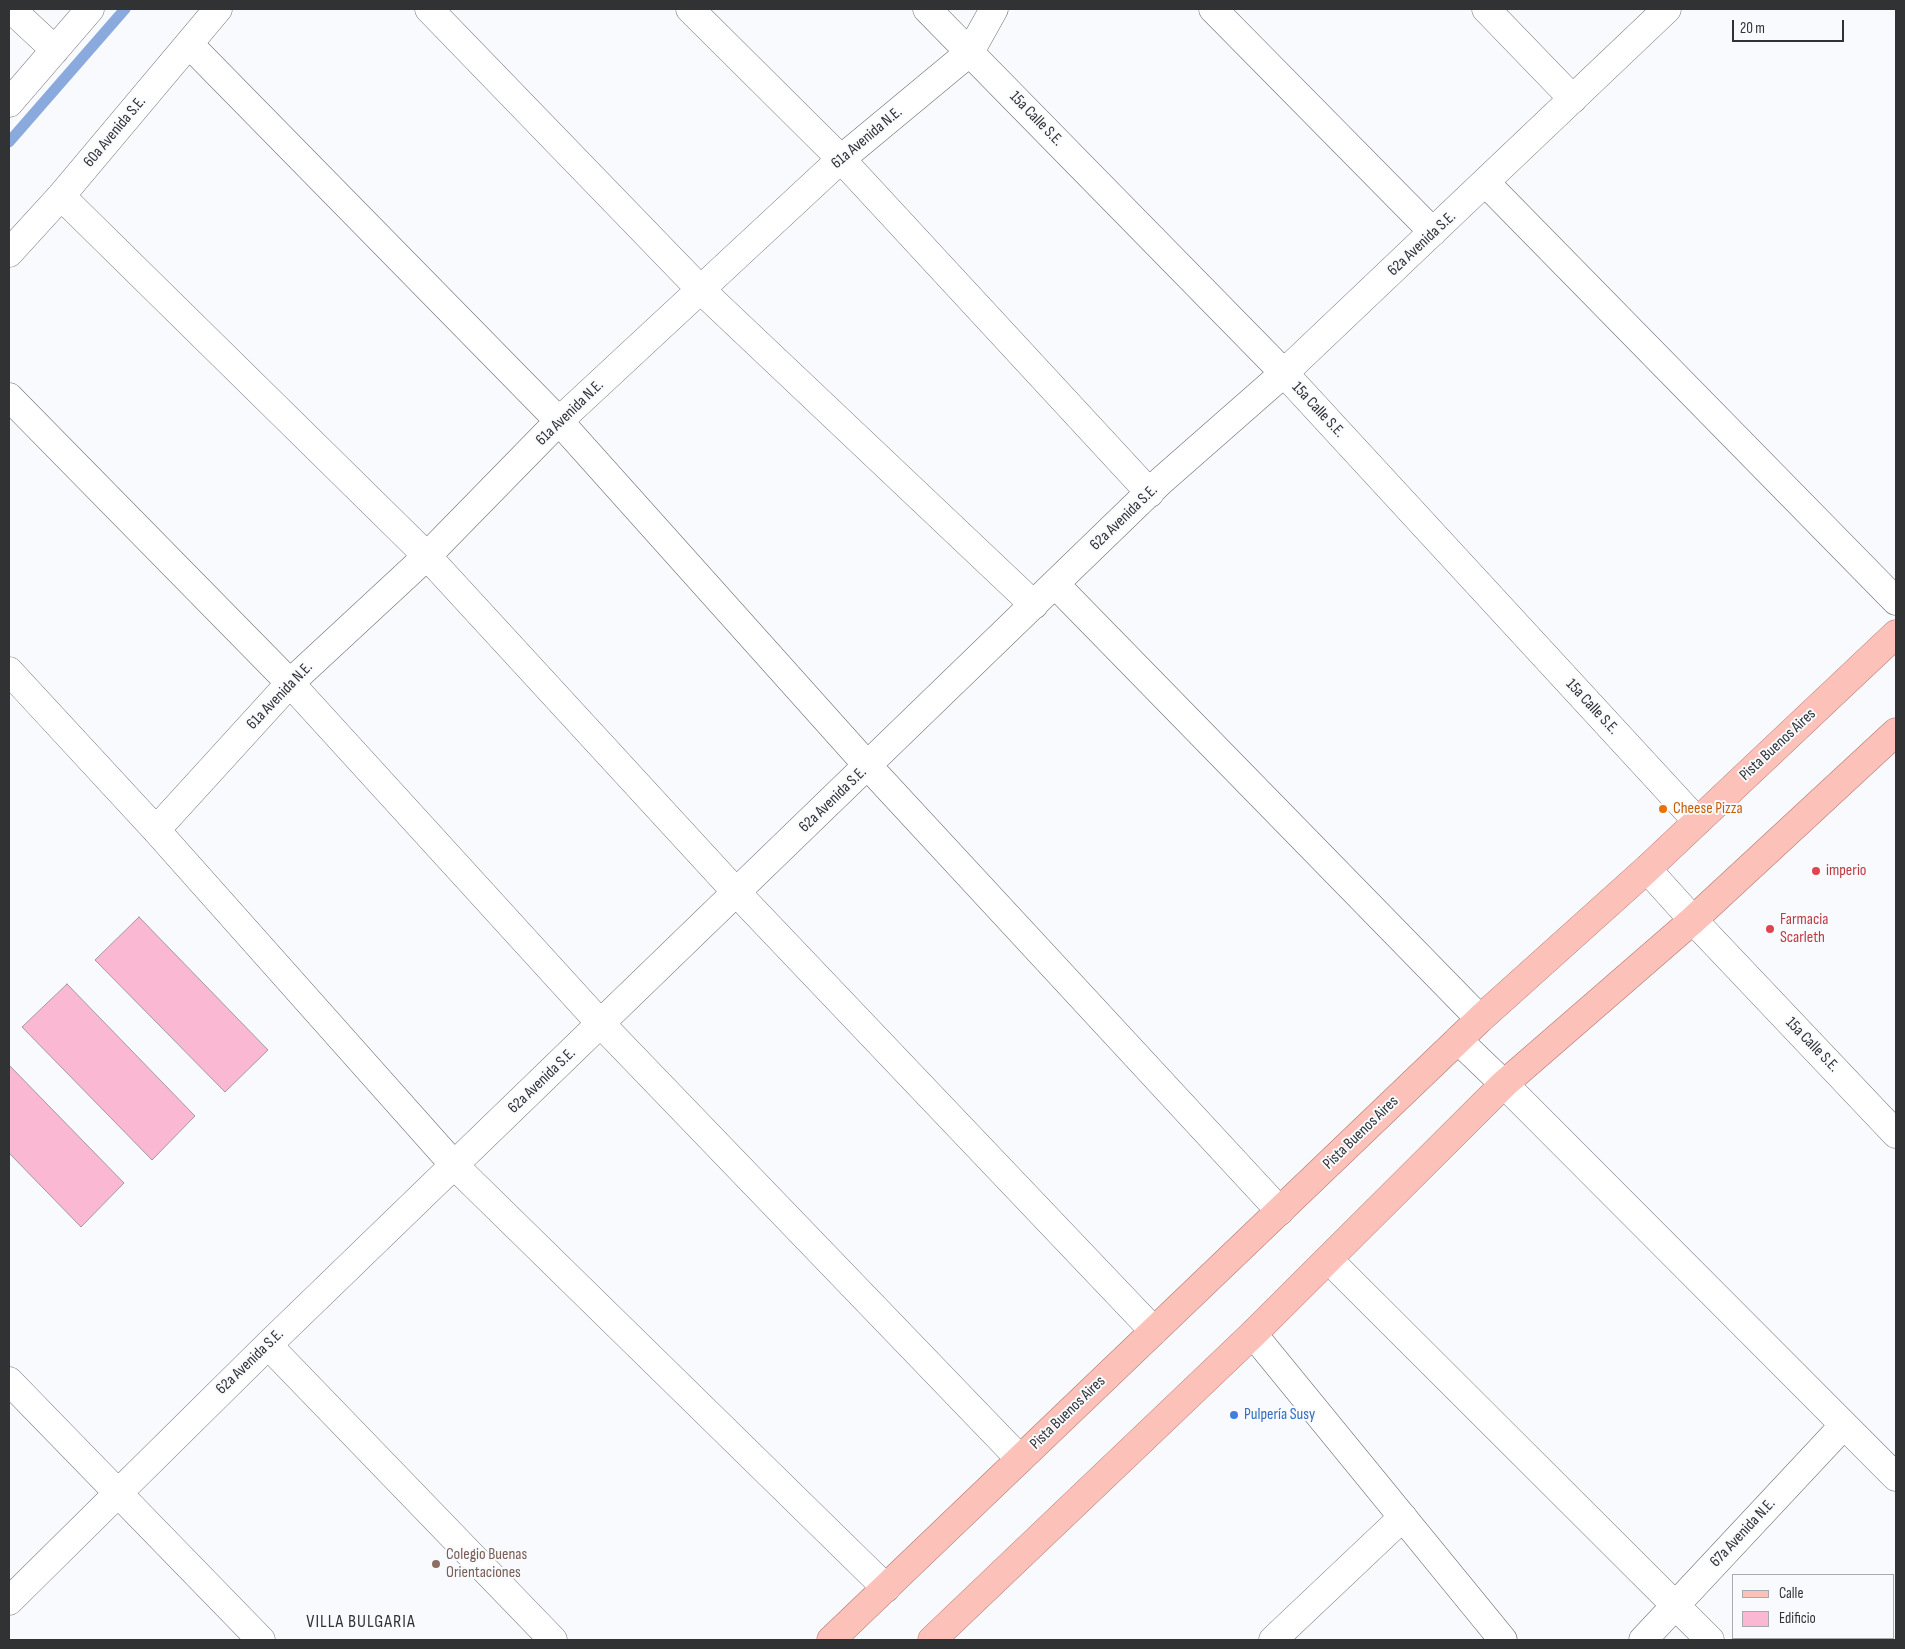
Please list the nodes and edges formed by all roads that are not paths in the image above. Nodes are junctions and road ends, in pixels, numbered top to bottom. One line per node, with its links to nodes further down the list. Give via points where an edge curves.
1 (11, 9): 12 (street)
2 (90, 9): 12 (street)
3 (218, 9): 11 (street, 60a Avenida S.E.)
4 (429, 9): 21 (street)
5 (690, 9): 16 (street)
6 (927, 9): 13 (street, 15a Calle S.E.)
7 (994, 9): 13 (street, 61a Avenida N.E.)
8 (1213, 9): 19 (street)
9 (1486, 9): 14 (street)
10 (1667, 9): 14 (street, 62a Avenida S.E.)
11 (189, 44): 18 (street, 60a Avenida S.E.); 24 (street)
12 (55, 50): 15 (street)
13 (970, 52): 16 (street, 61a Avenida N.E.); 22 (street, 15a Calle S.E.)
14 (1574, 99): 17 (street, 62a Avenida S.E.)
15 (9, 103)
16 (841, 160): 21 (street, 61a Avenida N.E.); 25 (street)
17 (1486, 183): 19 (street, 62a Avenida S.E.); 28 (street)
18 (61, 196): 20 (street, 60a Avenida S.E.); 26 (street)
19 (1433, 232): 22 (street, 62a Avenida S.E.)
20 (9, 253)
21 (700, 289): 24 (street, 61a Avenida N.E.); 29 (street)
22 (1284, 373): 25 (street, 62a Avenida S.E.); 35 (street, 15a Calle S.E.)
23 (9, 397): 32 (street)
24 (559, 422): 26 (street, 61a Avenida N.E.); 34 (street)
25 (1150, 493): 27 (street, 62a Avenida S.E.)
26 (427, 556): 32 (street, 61a Avenida N.E.); 38 (street)
27 (1055, 584): 29 (street, 62a Avenida S.E.); 40 (street)
28 (1896, 601)
29 (1034, 605): 34 (street, 62a Avenida S.E.)
30 (1896, 634): 35 (main road, Pista Buenos Aires)
31 (9, 671): 36 (street)
32 (290, 683): 36 (street, 61a Avenida N.E.); 41 (street)
33 (1896, 732): 39 (main road)
34 (868, 766): 38 (street, 62a Avenida S.E.); 46 (street)
35 (1697, 821): 37 (main road, Pista Buenos Aires)
36 (156, 830): 45 (street)
37 (1647, 869): 39 (street, 15a Calle S.E.); 40 (main road, Pista Buenos Aires)
38 (737, 893): 41 (street, 62a Avenida S.E.); 48 (street)
39 (1693, 920): 43 (main road); 44 (street, 15a Calle S.E.)
40 (1480, 1019): 42 (main road, Pista Buenos Aires)
41 (601, 1024): 45 (street, 62a Avenida S.E.); 53 (street)
42 (1458, 1040): 43 (street); 46 (main road, Pista Buenos Aires)
43 (1504, 1084): 47 (main road); 52 (street)
44 (1896, 1134)
45 (455, 1166): 50 (street, 62a Avenida S.E.); 57 (street)
46 (1280, 1211): 48 (main road, Pista Buenos Aires)
47 (1329, 1260): 49 (main road); 59 (street)
48 (1154, 1331): 53 (main road, Pista Buenos Aires)
49 (1253, 1334): 56 (street); 63 (main road)
50 (268, 1345): 55 (street, 62a Avenida S.E.); 61 (street)
51 (9, 1381): 55 (street)
52 (1844, 1425): 54 (street); 59 (street, 67a Avenida N.E.)
53 (1020, 1459): 57 (main road, Pista Buenos Aires)
54 (1896, 1478)
55 (117, 1493): 58 (street, 62a Avenida S.E.); 60 (street)
56 (1403, 1517): 64 (street); 65 (street)
57 (886, 1588): 62 (main road, Pista Buenos Aires)
58 (9, 1601)
59 (1676, 1605): 66 (street, 67a Avenida N.E.); 67 (street)
60 (261, 1640)
61 (553, 1640)
62 (831, 1640)
63 (932, 1640)
64 (1273, 1640)
65 (1503, 1640)
66 (1643, 1640)
67 (1710, 1640)

